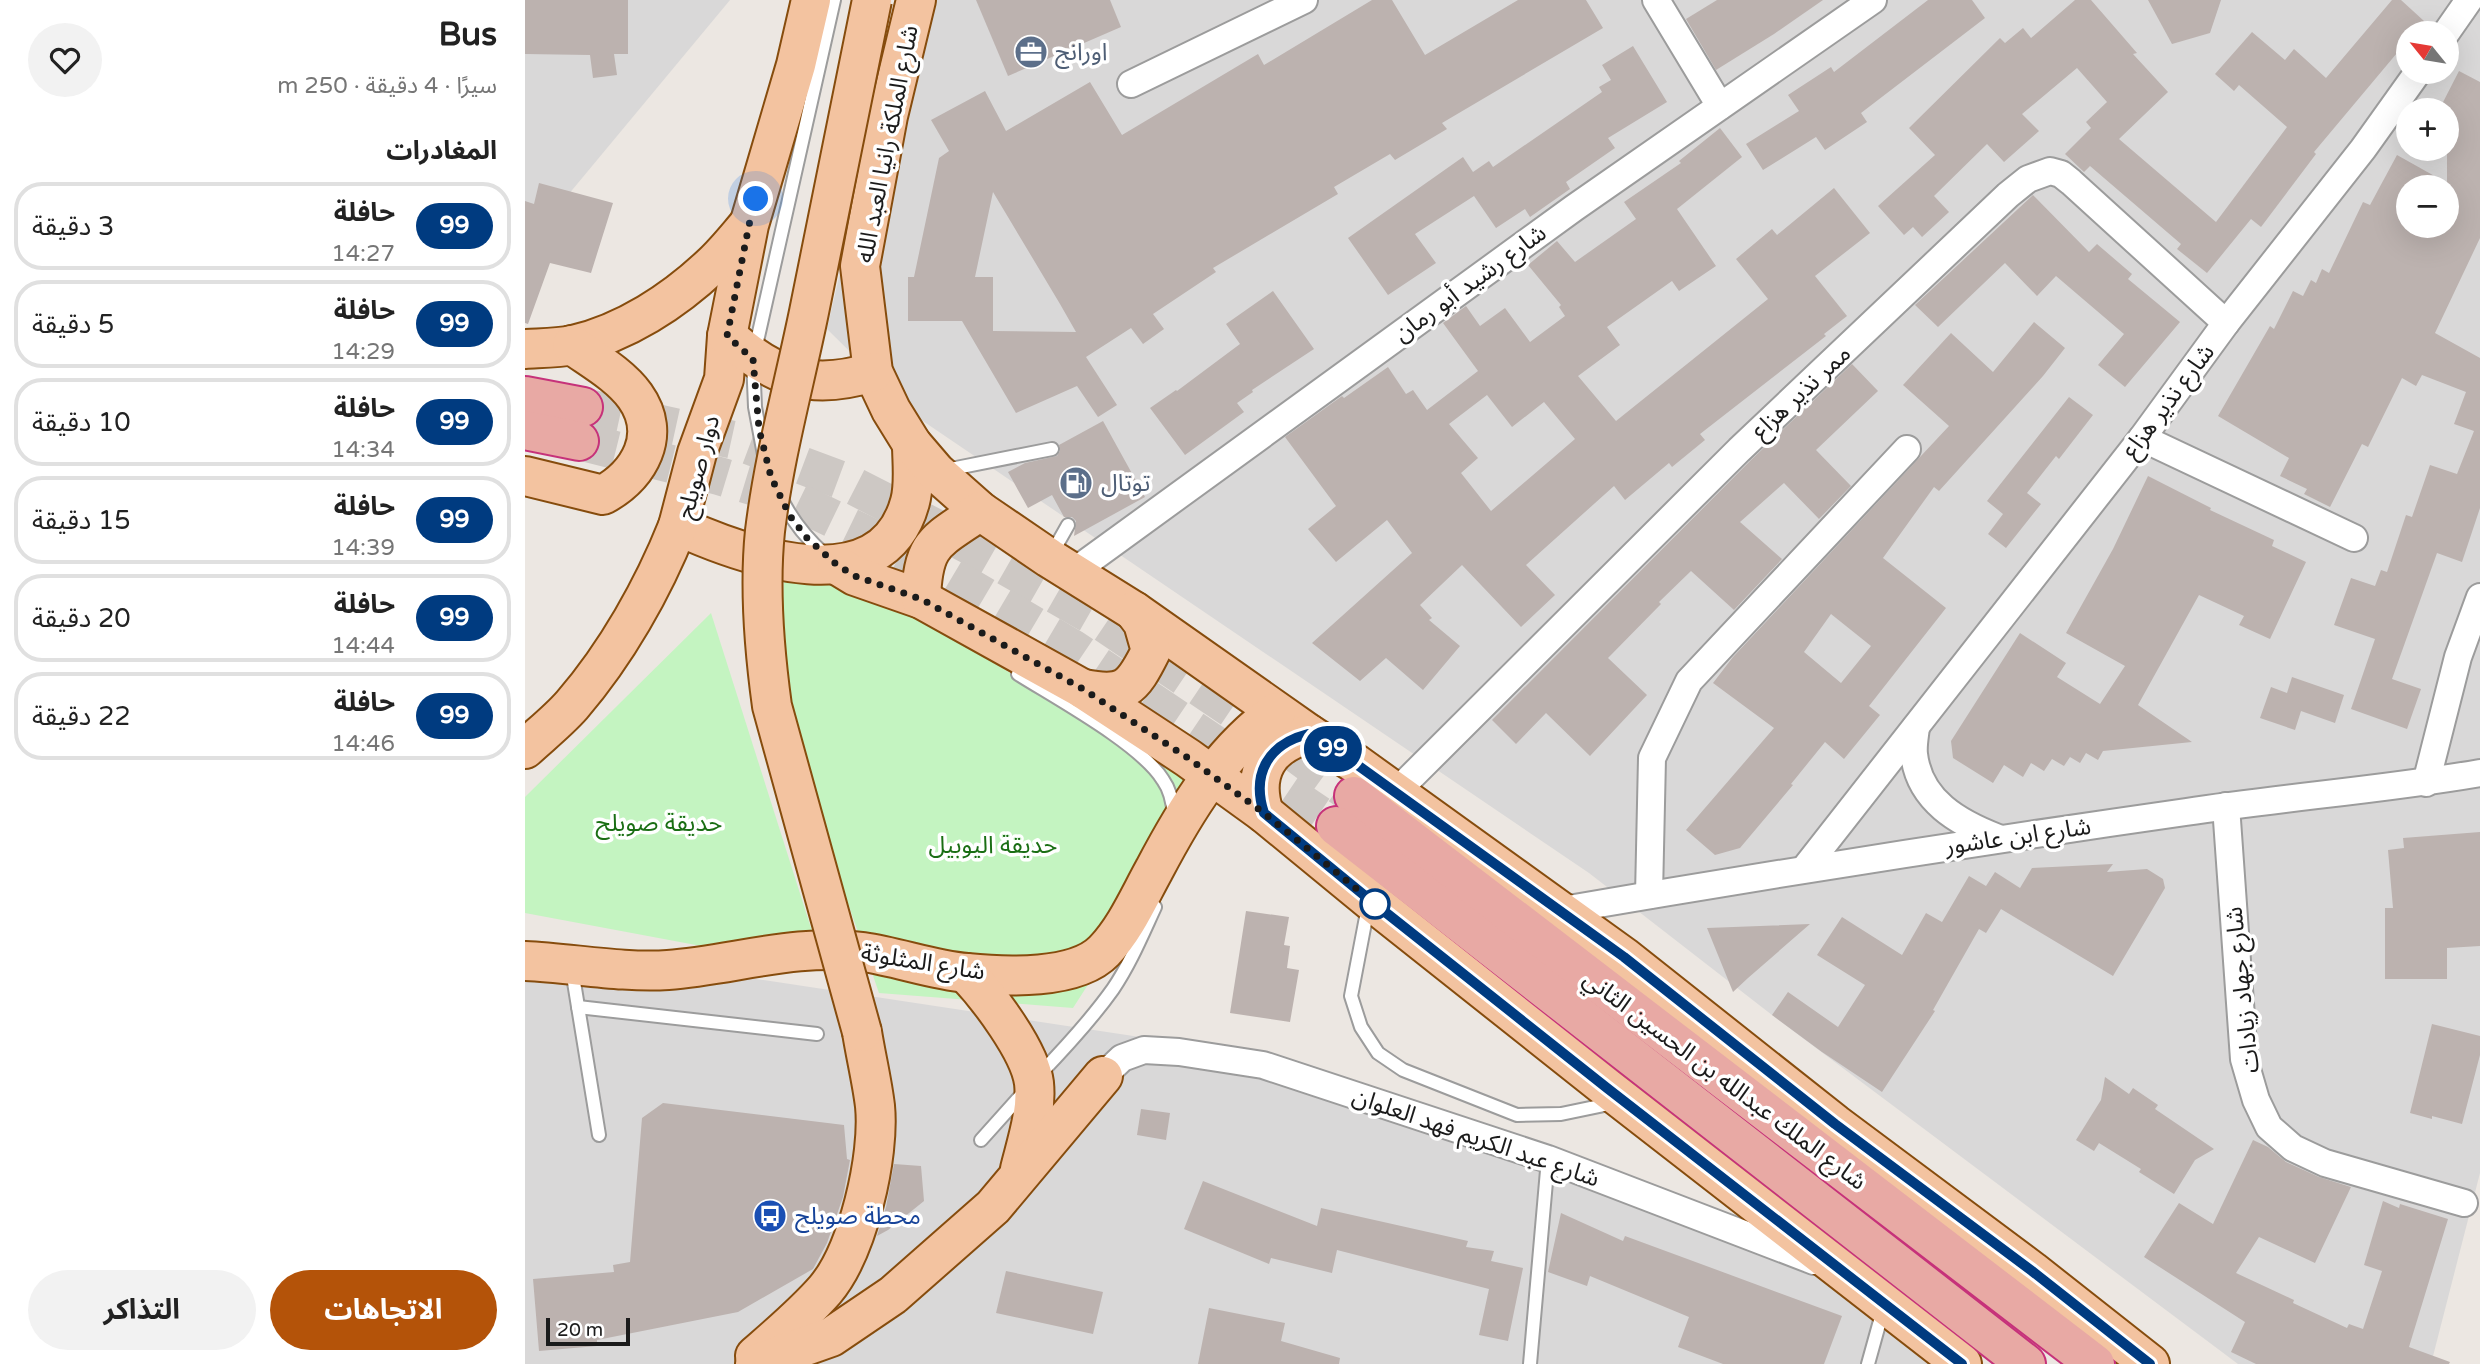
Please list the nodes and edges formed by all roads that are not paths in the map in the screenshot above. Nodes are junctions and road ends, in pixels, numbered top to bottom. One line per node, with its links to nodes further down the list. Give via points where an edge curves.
1 (811, 0): 13 (main road)
2 (834, 0): 17 (lane)
3 (872, 0): 71 (main road, bridge, via 774,469 762,588 772,706 862,1032 875,1108 872,1171 853,1240 827,1288)
4 (916, 0): 18 (main road, شارع الملكة رانيا العبد الله, via 888,116 860,266)
5 (1304, 0): 10 (street)
6 (1656, 0): 12 (street)
7 (1873, 0): 12 (street, شارع رشيد أبو رمان)
8 (2469, 0): 9 (street)
9 (2454, 21)
10 (1131, 84)
11 (2409, 84): 14 (street, شارع نذير هزاع)
12 (1720, 106): 32 (street, شارع رشيد أبو رمان)
13 (749, 225): 15 (main road, via 713,265 672,299 618,328); 17 (main road)
14 (2226, 323): 21 (street, شارع نذير هزاع); 46 (street, ممر نذير هزاع, via 2071,181 2049,171 2028,179 1730,459)
15 (572, 345): 16 (main road); 26 (main road, via 624,383 636,398 644,416 643,455 620,486 603,495)
16 (525, 349)
17 (735, 358): 18 (main road, via 811,380); 29 (main road, دوار صويلح, via 697,453); 31 (lane, via 771,477 790,516)
18 (873, 372): 22 (main road, شارع الملكة رانيا العبد الله)
19 (525, 396): 20 (highway, via 581,424)
20 (525, 430)
21 (2142, 438): 30 (street); 40 (street, شارع نذير هزاع)
22 (912, 443): 25 (main road, شارع الملكة رانيا العبد الله); 31 (main road, دوار صويلح, via 910,502 901,526 884,545 862,559)
23 (1052, 449): 25 (lane)
24 (1907, 449): 52 (street, via 1689,681 1652,758)
25 (936, 472): 27 (main road, شارع الملكة رانيا العبد الله)
26 (525, 476)
27 (980, 511): 32 (main road, شارع الملكة رانيا العبد الله); 34 (main road, via 929,550)
28 (1068, 525): 32 (lane)
29 (678, 526): 31 (main road, دوار صويلح, via 721,545 775,560); 42 (main road, via 643,603 588,685)
30 (2354, 538)
31 (837, 565): 34 (main road)
32 (1061, 566): 35 (main road, شارع الملكة رانيا العبد الله)
33 (2480, 597): 44 (street, via 2458,657)
34 (921, 599): 36 (lane); 38 (main road)
35 (1134, 611): 38 (main road, via 1143,623 1150,651 1141,670 1127,688 1110,694); 39 (main road, شارع الملكة رانيا العبد الله)
36 (958, 634)
37 (1002, 663): 50 (lane, via 1094,722 1156,770 1173,803)
38 (1083, 689): 45 (main road, via 1188,758)
39 (1276, 712): 41 (main road, شارع الملكة رانيا العبد الله); 45 (main road, شارع المثلوثة, via 1255,727)
40 (1916, 727): 49 (street, via 1914,753 1925,787 1956,820); 51 (street, شارع نذير هزاع)
41 (1308, 734): 46 (main road, شارع الملكة رانيا العبد الله); 48 (main road, via 1281,745 1270,756 1259,791)
42 (525, 749)
43 (2480, 773): 44 (street, شارع ابن عاشور)
44 (2425, 783): 47 (street, شارع ابن عاشور)
45 (1217, 784): 48 (main road); 50 (main road, شارع المثلوثة)
46 (1396, 792): 55 (main road, شارع الملكة رانيا العبد الله)
47 (2226, 806): 49 (street, شارع ابن عاشور); 68 (street, شارع جهاد زيادات, via 2244,1059 2269,1127 2293,1148 2325,1163)
48 (1264, 813): 54 (main road)
49 (2000, 838): 51 (street, شارع ابن عاشور)
50 (1170, 840): 58 (main road, شارع المثلوثة, via 1121,931 1103,953 1060,974)
51 (1805, 868): 52 (street, شارع ابن عاشور)
52 (1649, 895): 55 (street, شارع ابن عاشور)
53 (1158, 900): 62 (lane, via 1113,989)
54 (1370, 900): 63 (main road); 63 (lane, via 1350,996 1361,1027 1378,1053 1403,1070 1517,1115 1562,1114)
55 (1557, 911): 78 (main road, شارع الملكة رانيا العبد الله, via 1624,957)
56 (525, 961): 57 (main road, شارع المثلوثة)
57 (571, 963): 58 (main road, شارع المثلوثة, via 665,970 820,948); 59 (lane)
58 (966, 973): 62 (main road, via 1002,1017)
59 (578, 1007): 60 (lane); 64 (lane)
60 (817, 1034)
61 (1103, 1076): 66 (street, شارع عبد الكريم فهد العلوان, via 1122,1058 1144,1050 1263,1065); 67 (main road)
62 (1034, 1081): 65 (lane); 67 (main road, via 1033,1116)
63 (1624, 1101): 69 (main road)
64 (599, 1135)
65 (981, 1140)
66 (1548, 1159): 69 (street, شارع عبد الكريم فهد العلوان); 73 (lane)
67 (1017, 1180): 72 (main road, via 931,1263 857,1321 831,1337)
68 (2464, 1203)
69 (1847, 1273): 70 (main road)
70 (1885, 1302): 74 (lane); 75 (main road)
71 (745, 1364)
72 (755, 1364)
73 (1530, 1364)
74 (1868, 1364)
75 (1962, 1364)
76 (2026, 1364): 77 (highway, شارع الملك عبدالله بن الحسين الثاني, via 1345,811)
77 (2095, 1364)
78 (2150, 1364)

